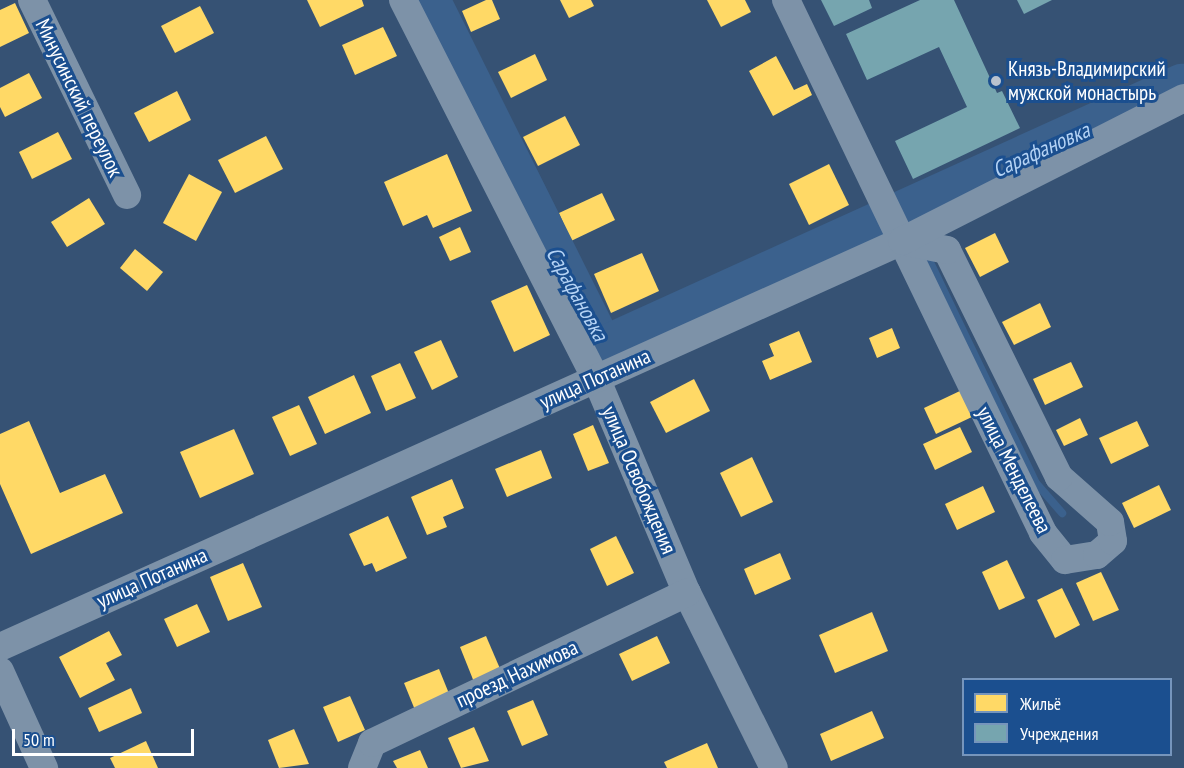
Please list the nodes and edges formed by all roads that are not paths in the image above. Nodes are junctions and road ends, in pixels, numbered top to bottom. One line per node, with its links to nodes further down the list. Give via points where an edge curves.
1 (32, 0): 5 (street, Минусинский переулок)
2 (403, 0): 7 (street, улица Освобождения)
3 (786, 0): 6 (street, улица Менделеева)
4 (1184, 98): 6 (street, улица Потанина)
5 (127, 195)
6 (902, 241): 6 (street, улица Менделеева, via 1043,533 1065,560 1097,555 1113,541 1110,522 1059,477 947,250); 7 (street, улица Потанина)
7 (596, 378): 8 (street, улица Освобождения); 9 (street, улица Потанина)
8 (687, 593): 11 (street, улица Освобождения); 13 (street, проезд Нахимова, via 372,743)
9 (0, 647)
10 (0, 671): 12 (street)
11 (772, 767)
12 (44, 768)
13 (362, 768)

